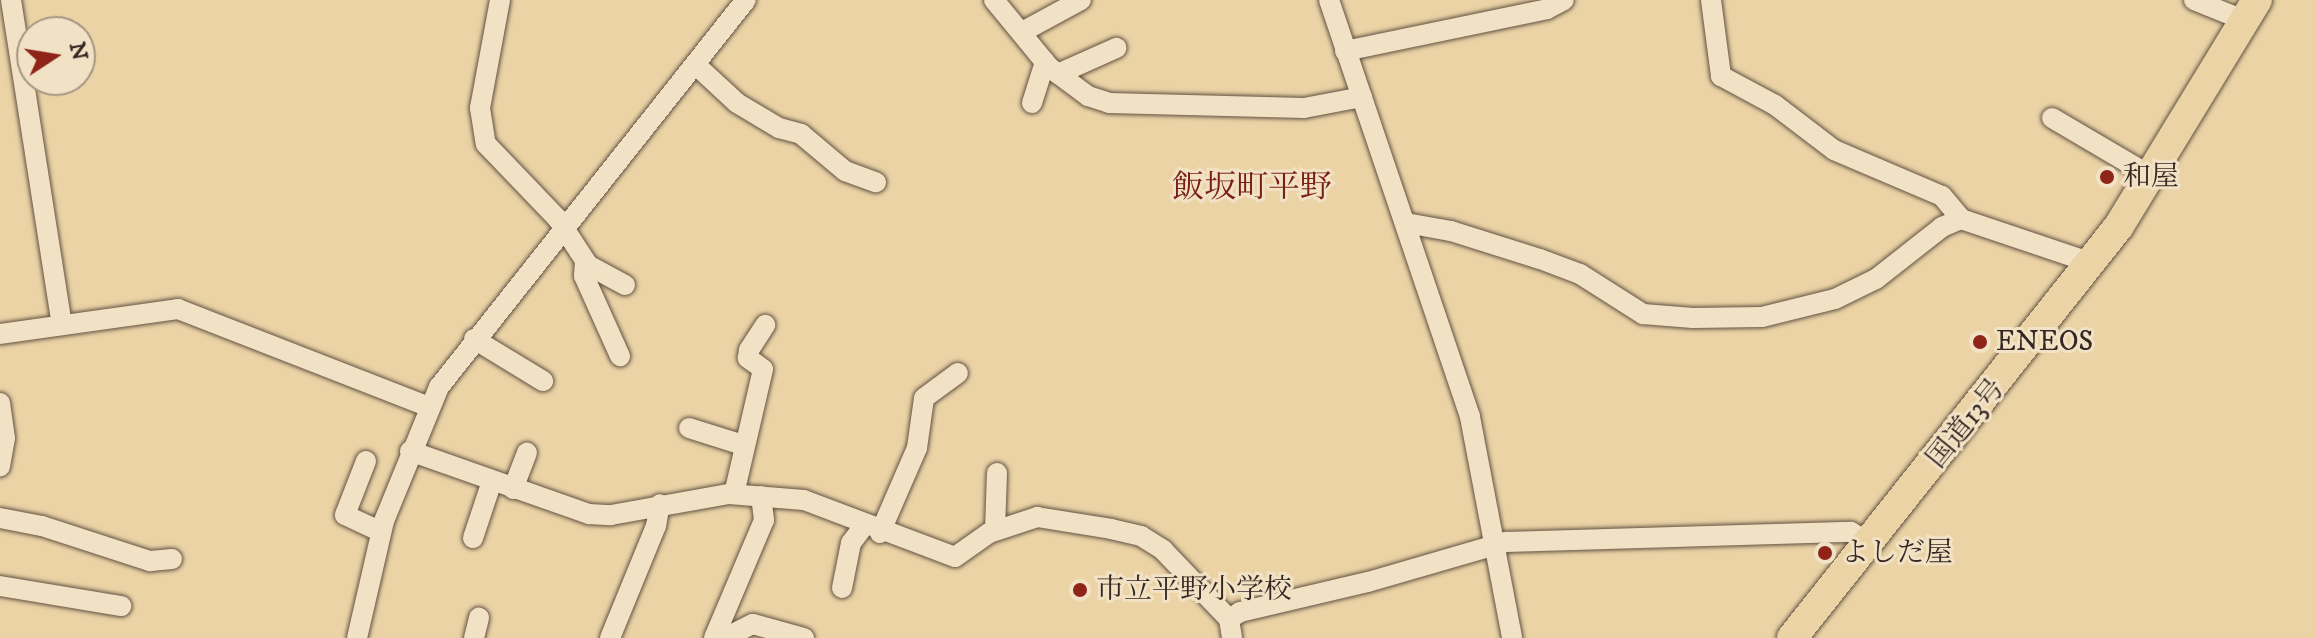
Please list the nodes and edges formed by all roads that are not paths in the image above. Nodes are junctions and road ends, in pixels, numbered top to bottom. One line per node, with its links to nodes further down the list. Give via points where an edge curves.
1 (11, 0): 27 (street)
2 (500, 0): 23 (street, via 481,128 486,144)
3 (746, 0): 14 (street)
4 (994, 0): 11 (street)
5 (1081, 0): 11 (street)
6 (1329, 0): 13 (street)
7 (1564, 0): 13 (street, via 1547,9)
8 (1711, 0): 21 (street, via 1721,76 1775,105 1834,150 1930,189)
9 (2194, 0): 10 (street)
10 (2252, 11): 19 (highway, 国道13号)
11 (1022, 32): 15 (street)
12 (1116, 48): 15 (street)
13 (1345, 51): 16 (street)
14 (697, 66): 20 (street, via 737,103 779,128 801,134 845,171); 23 (street)
15 (1052, 68): 16 (street, via 1088,96 1125,105 1304,108); 17 (street)
16 (1362, 97): 22 (street)
17 (1032, 103)
18 (2052, 118): 19 (street)
19 (2151, 176): 25 (highway, 国道13号)
20 (876, 182)
21 (1961, 219): 22 (street, via 1942,227 1876,279 1835,299 1785,314 1738,319 1643,314 1580,274 1451,231); 25 (street)
22 (1406, 223): 53 (street, via 1470,417)
23 (564, 228): 24 (street); 30 (street)
24 (585, 261): 26 (street); 31 (street, via 584,276)
25 (2092, 263): 54 (highway, 国道13号)
26 (625, 285)
27 (62, 325): 29 (street); 35 (street, via 178,309)
28 (765, 325): 37 (street, via 749,350 748,358 763,369)
29 (0, 334)
30 (474, 339): 33 (street); 35 (street)
31 (620, 356)
32 (958, 373): 49 (street, via 924,398 917,448)
33 (543, 381)
34 (0, 403): 41 (street, via 5,438)
35 (429, 407): 38 (street)
36 (689, 428): 37 (street)
37 (743, 445): 45 (street)
38 (410, 451): 43 (street); 51 (street)
39 (527, 453): 44 (street)
40 (366, 461): 51 (street, via 345,515)
41 (0, 467)
42 (997, 473): 50 (street)
43 (492, 481): 44 (street); 52 (street)
44 (513, 489): 47 (street, via 600,515)
45 (734, 494): 46 (street); 47 (street)
46 (761, 496): 49 (street, via 804,500); 65 (street, via 764,520)
47 (660, 504): 64 (street)
48 (0, 518): 55 (street, via 150,561)
49 (872, 530): 50 (street, via 955,557); 57 (street, via 851,543)
50 (995, 530): 60 (street, via 1037,517 1141,536 1163,550)
51 (381, 532): 62 (street)
52 (473, 538)
53 (1497, 543): 54 (street, via 1851,532); 60 (street); 67 (street)
54 (1869, 543): 68 (highway, 国道13号)
55 (172, 559)
56 (0, 586): 58 (street)
57 (842, 588)
58 (121, 606)
59 (479, 618): 63 (street)
60 (1230, 628)
61 (793, 637): 66 (street, via 753,624)
62 (357, 638)
63 (474, 638)
64 (610, 638)
65 (714, 638)
66 (725, 638)
67 (1512, 638)
68 (1792, 638)

